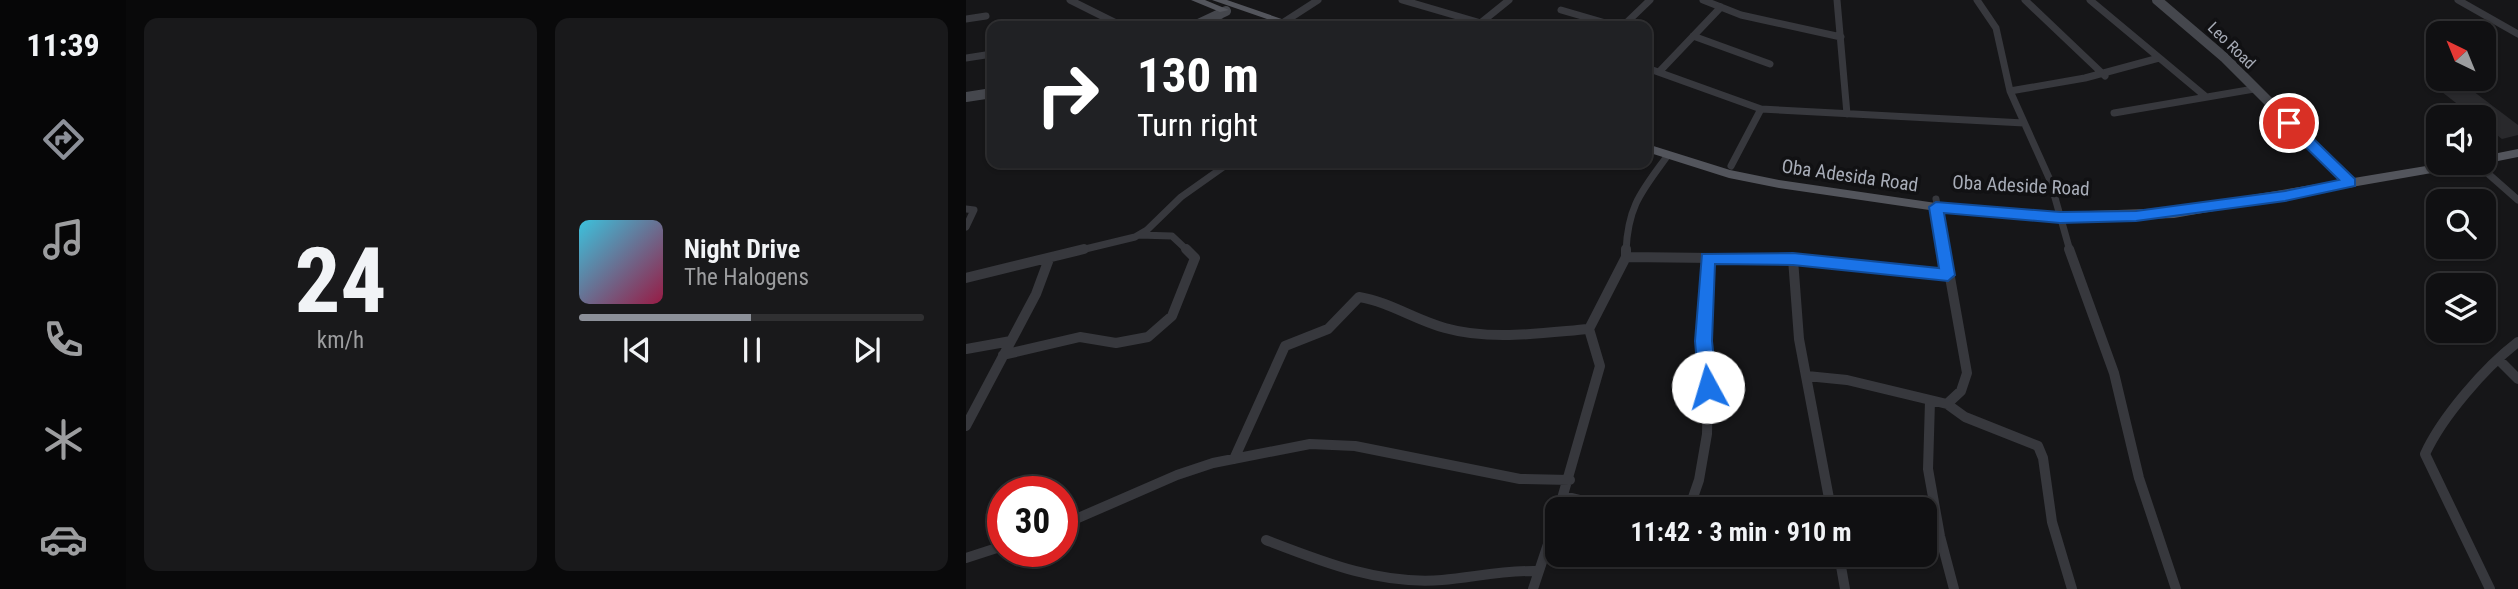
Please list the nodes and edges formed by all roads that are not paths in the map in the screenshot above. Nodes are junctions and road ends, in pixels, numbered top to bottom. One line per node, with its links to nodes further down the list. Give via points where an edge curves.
1 (1070, 0): 21 (street)
2 (1196, 0): 17 (main road)
3 (1217, 0): 25 (main road)
4 (1318, 0): 26 (street)
5 (1402, 0): 27 (street)
6 (1509, 0): 28 (street)
7 (1650, 0): 30 (street)
8 (1703, 0): 15 (street)
9 (1837, 0): 33 (street)
10 (1978, 0): 42 (street, via 1996,28)
11 (2025, 0): 40 (street)
12 (2090, 0): 36 (street)
13 (2157, 0): 41 (street, Leo Road)
14 (2458, 0): 31 (street)
15 (1721, 8): 32 (street); 33 (street)
16 (1561, 10): 29 (street)
17 (1226, 11): 19 (street); 24 (main road)
18 (986, 16): 20 (street)
19 (1215, 17): 22 (street); 23 (street)
20 (966, 19)
21 (1112, 21)
22 (1206, 21)
23 (1220, 21)
24 (1254, 21)
25 (1281, 21)
26 (1286, 21)
27 (1467, 21)
28 (1484, 21)
29 (1599, 21)
30 (1628, 21)
31 (2518, 34)
32 (1693, 36): 37 (street); 39 (street)
33 (1841, 37): 48 (street)
34 (987, 55): 35 (street)
35 (966, 58)
36 (2159, 58): 40 (street); 44 (street)
37 (1770, 64)
38 (1652, 70): 39 (street)
39 (1659, 72): 46 (street)
40 (2105, 76): 42 (street)
41 (2254, 89): 44 (street); 62 (street, Leo Road)
42 (2010, 91): 49 (street)
43 (987, 94): 45 (street)
44 (2205, 96): 47 (street)
45 (966, 97)
46 (1761, 109): 48 (street); 58 (street)
47 (2114, 113)
48 (1847, 114): 49 (street)
49 (2024, 123): 66 (street)
50 (1652, 142): 58 (main road, Oba Adeside Road)
51 (2518, 146): 53 (main road)
52 (1652, 150): 55 (main road, Oba Adesida Road)
53 (2496, 150)
54 (2518, 153): 56 (main road)
55 (1668, 155): 64 (main road, Oba Adesida Road, via 1752,180); 69 (street, via 1634,203 1627,226)
56 (2496, 157)
57 (2426, 162): 62 (main road)
58 (1731, 166): 64 (main road, Oba Adeside Road)
59 (1221, 168): 68 (street)
60 (2426, 168): 62 (main road, Oba Adesida Road)
61 (2490, 175): 63 (street)
62 (2346, 179): 66 (main road, Oba Adesida Road, via 2174,213)
63 (2518, 200)
64 (1936, 203): 66 (main road, Oba Adesida Road); 73 (street)
65 (966, 209): 67 (street, via 974,211)
66 (2059, 213): 103 (street, via 2107,350 2139,478)
67 (966, 227)
68 (1139, 235): 71 (street); 79 (street, via 1172,236 1195,258 1166,324 1148,337 1116,344 1080,337)
69 (1626, 257): 70 (street); 75 (street)
70 (1707, 258): 72 (street); 90 (street, via 1703,341 1707,436)
71 (1049, 259): 74 (street); 76 (street)
72 (1793, 259): 73 (street); 81 (street, via 1795,309)
73 (1948, 275): 84 (street, via 1967,373 1965,385)
74 (966, 278)
75 (1589, 328): 86 (street, via 1460,331 1359,297 1328,329 1285,346); 87 (street, via 1600,366)
76 (1011, 341): 78 (street); 79 (street)
77 (2518, 342): 80 (street)
78 (966, 349)
79 (1003, 355): 85 (street)
80 (2499, 359): 82 (street); 104 (street, via 2425,454)
81 (1807, 376): 83 (street, via 1847,380); 91 (street)
82 (2518, 379)
83 (1930, 401): 84 (street); 101 (street, via 1928,469)
84 (1947, 404): 102 (street, via 1965,417 2038,446 2054,533)
85 (966, 426)
86 (1234, 459): 87 (street, via 1331,443 1520,479); 92 (street, via 1177,475)
87 (1570, 480): 88 (street)
88 (1564, 496): 89 (street)
89 (1568, 497)
90 (1694, 497)
91 (1829, 497)
92 (1078, 518)
93 (1266, 540): 98 (street, via 1329,565 1376,577 1440,580)
94 (1545, 550): 98 (street)
95 (987, 551): 96 (street)
96 (966, 558)
97 (1841, 567): 100 (street)
98 (1538, 570): 99 (street)
99 (1533, 589)
100 (1845, 589)
101 (1954, 589)
102 (2072, 589)
103 (2176, 589)
104 (2490, 589)

